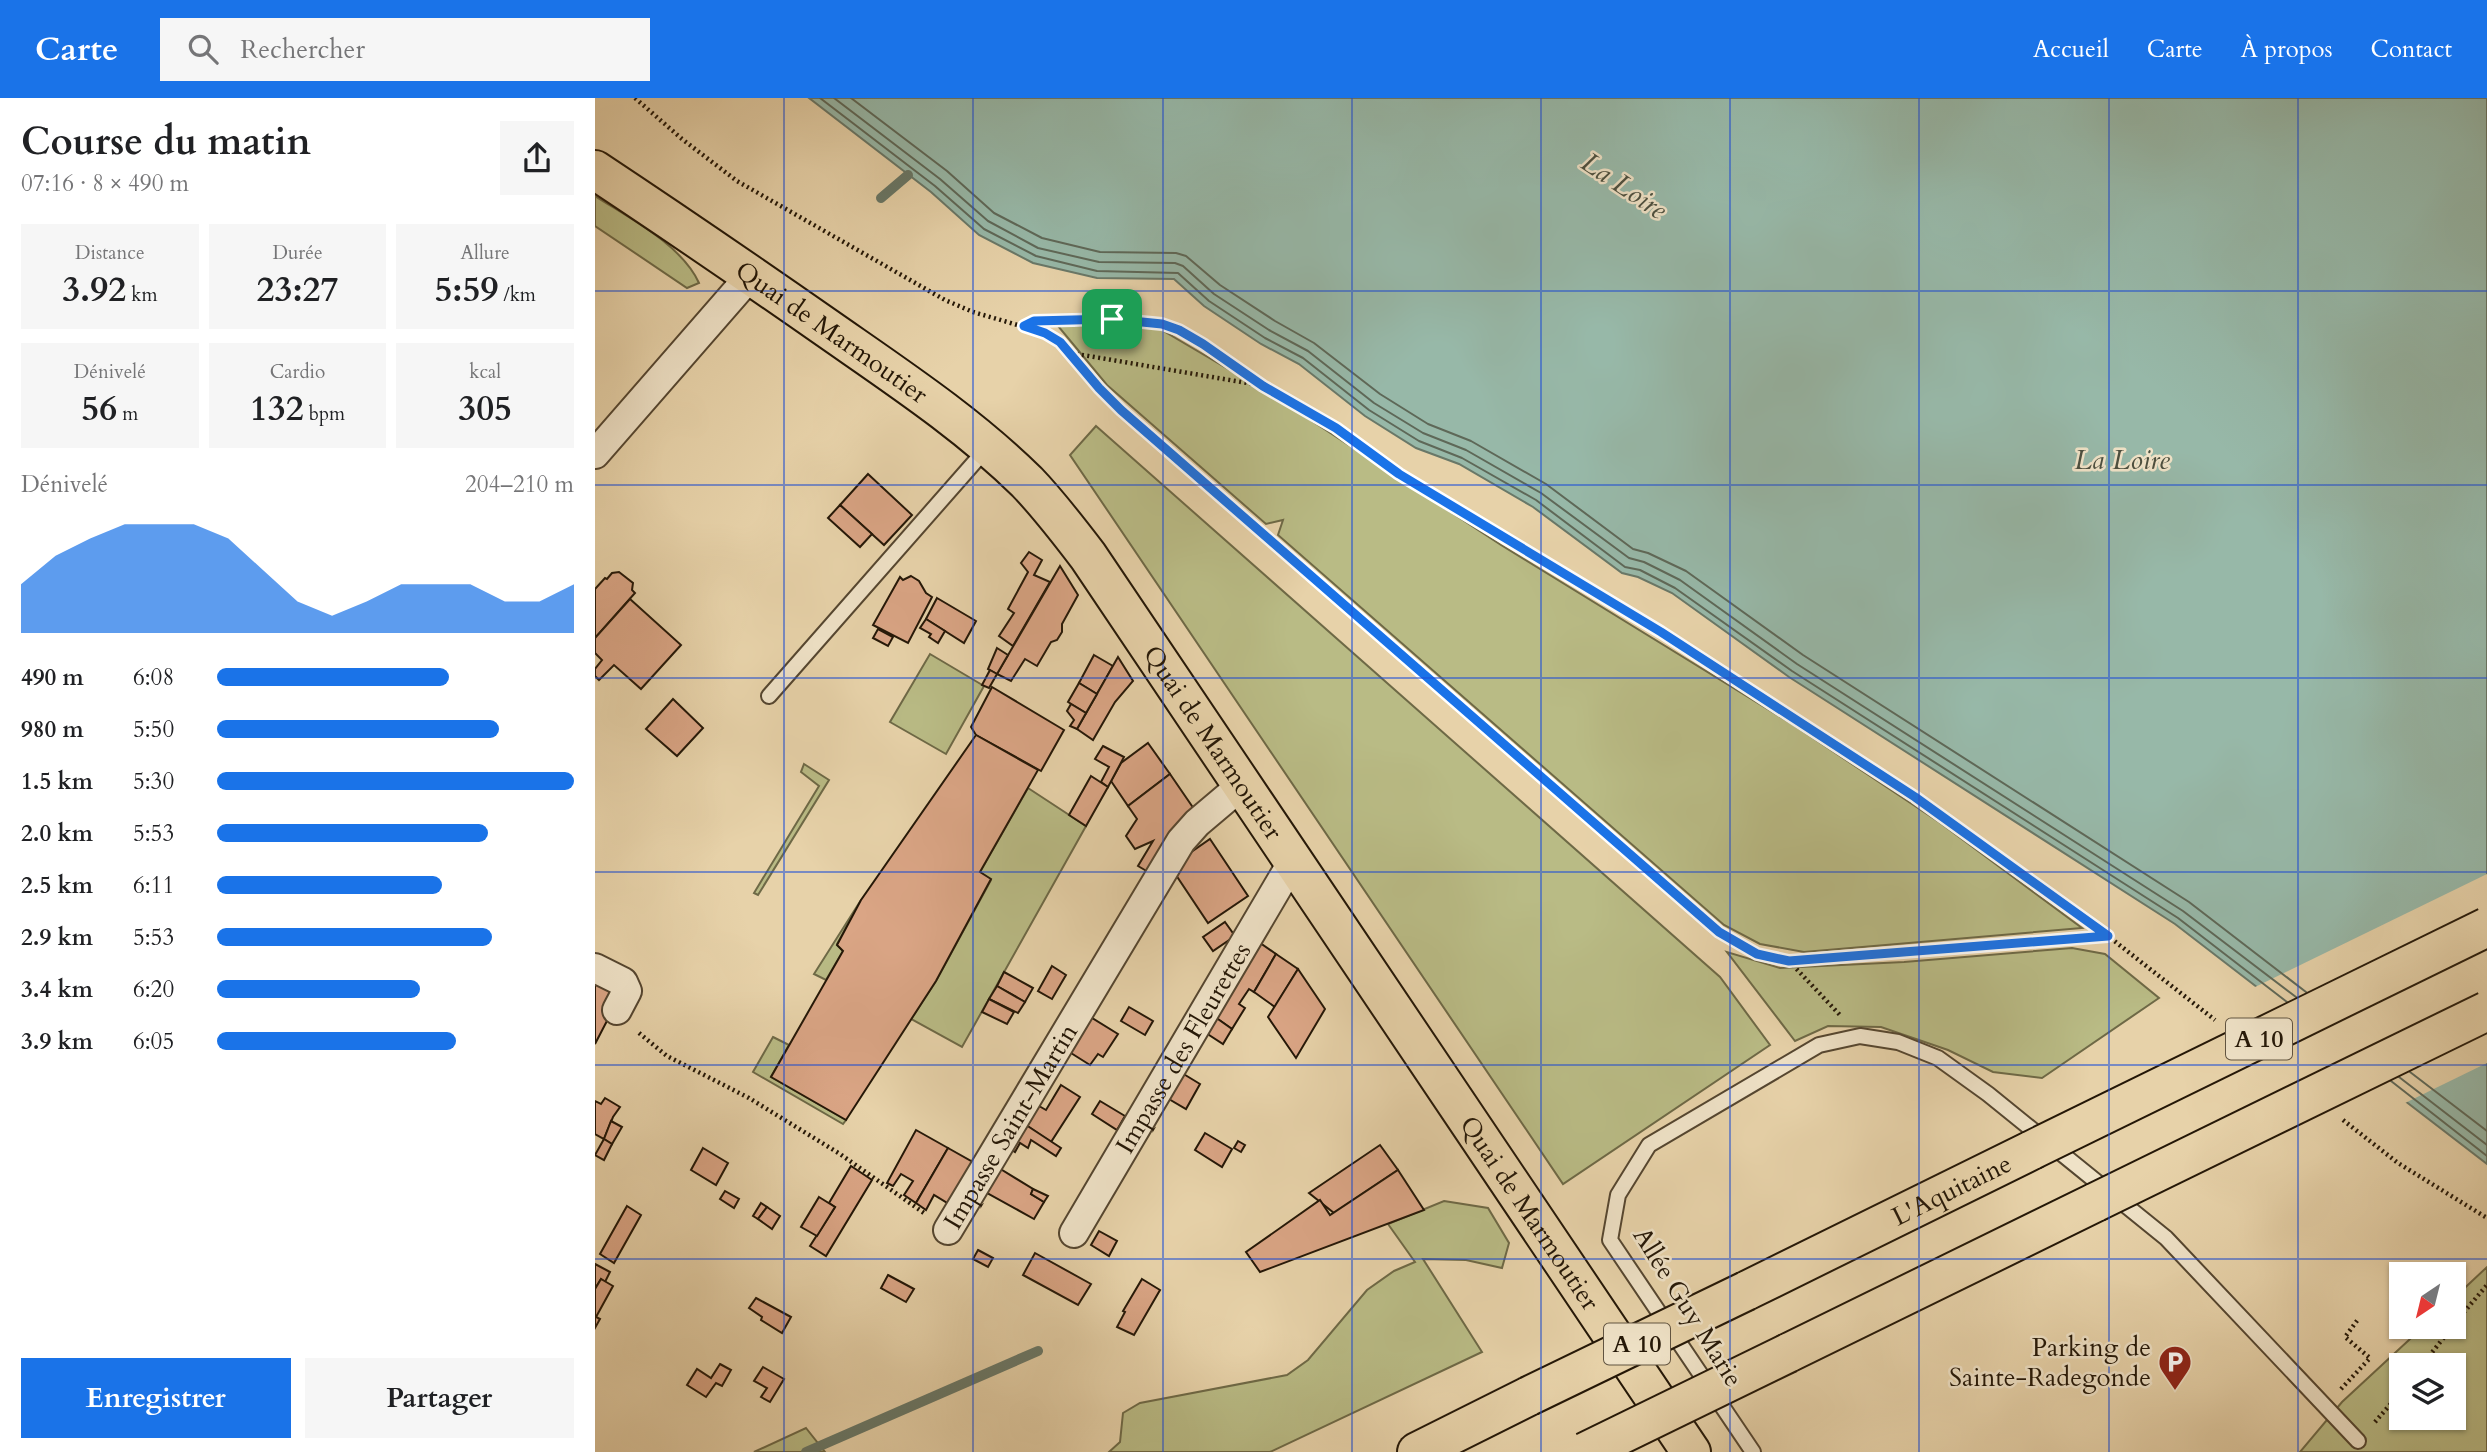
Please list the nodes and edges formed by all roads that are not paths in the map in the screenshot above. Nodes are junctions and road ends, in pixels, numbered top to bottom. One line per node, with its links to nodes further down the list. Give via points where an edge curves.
1 (595, 170): 2 (main road, Quai de Marmoutier)
2 (751, 275): 3 (main road, Quai de Marmoutier, via 938,406); 4 (street)
3 (988, 447): 5 (lane); 6 (main road, Quai de Marmoutier, via 1027,482 1088,556)
4 (595, 454)
5 (769, 696)
6 (1242, 785): 7 (main road, Quai de Marmoutier); 12 (street, Impasse Saint-Martin, via 1181,841)
7 (1293, 861): 13 (street, Impasse des Fleurettes); 17 (main road, Quai de Marmoutier)
8 (2487, 927): 15 (main road, L'Aquitaine / A 10, bridge)
9 (595, 968): 10 (street, via 624,982 627,990)
10 (617, 1010)
11 (2487, 1011): 16 (main road, bridge)
12 (948, 1230)
13 (1074, 1233)
14 (2358, 1441): 18 (lane, Allée Guy Marie, via 2166,1238 1989,1094 1938,1058 1898,1042 1860,1036 1819,1045 1649,1145 1618,1195 1610,1240)
15 (1417, 1452)
16 (1585, 1452)
17 (1691, 1452)
18 (1753, 1452)

